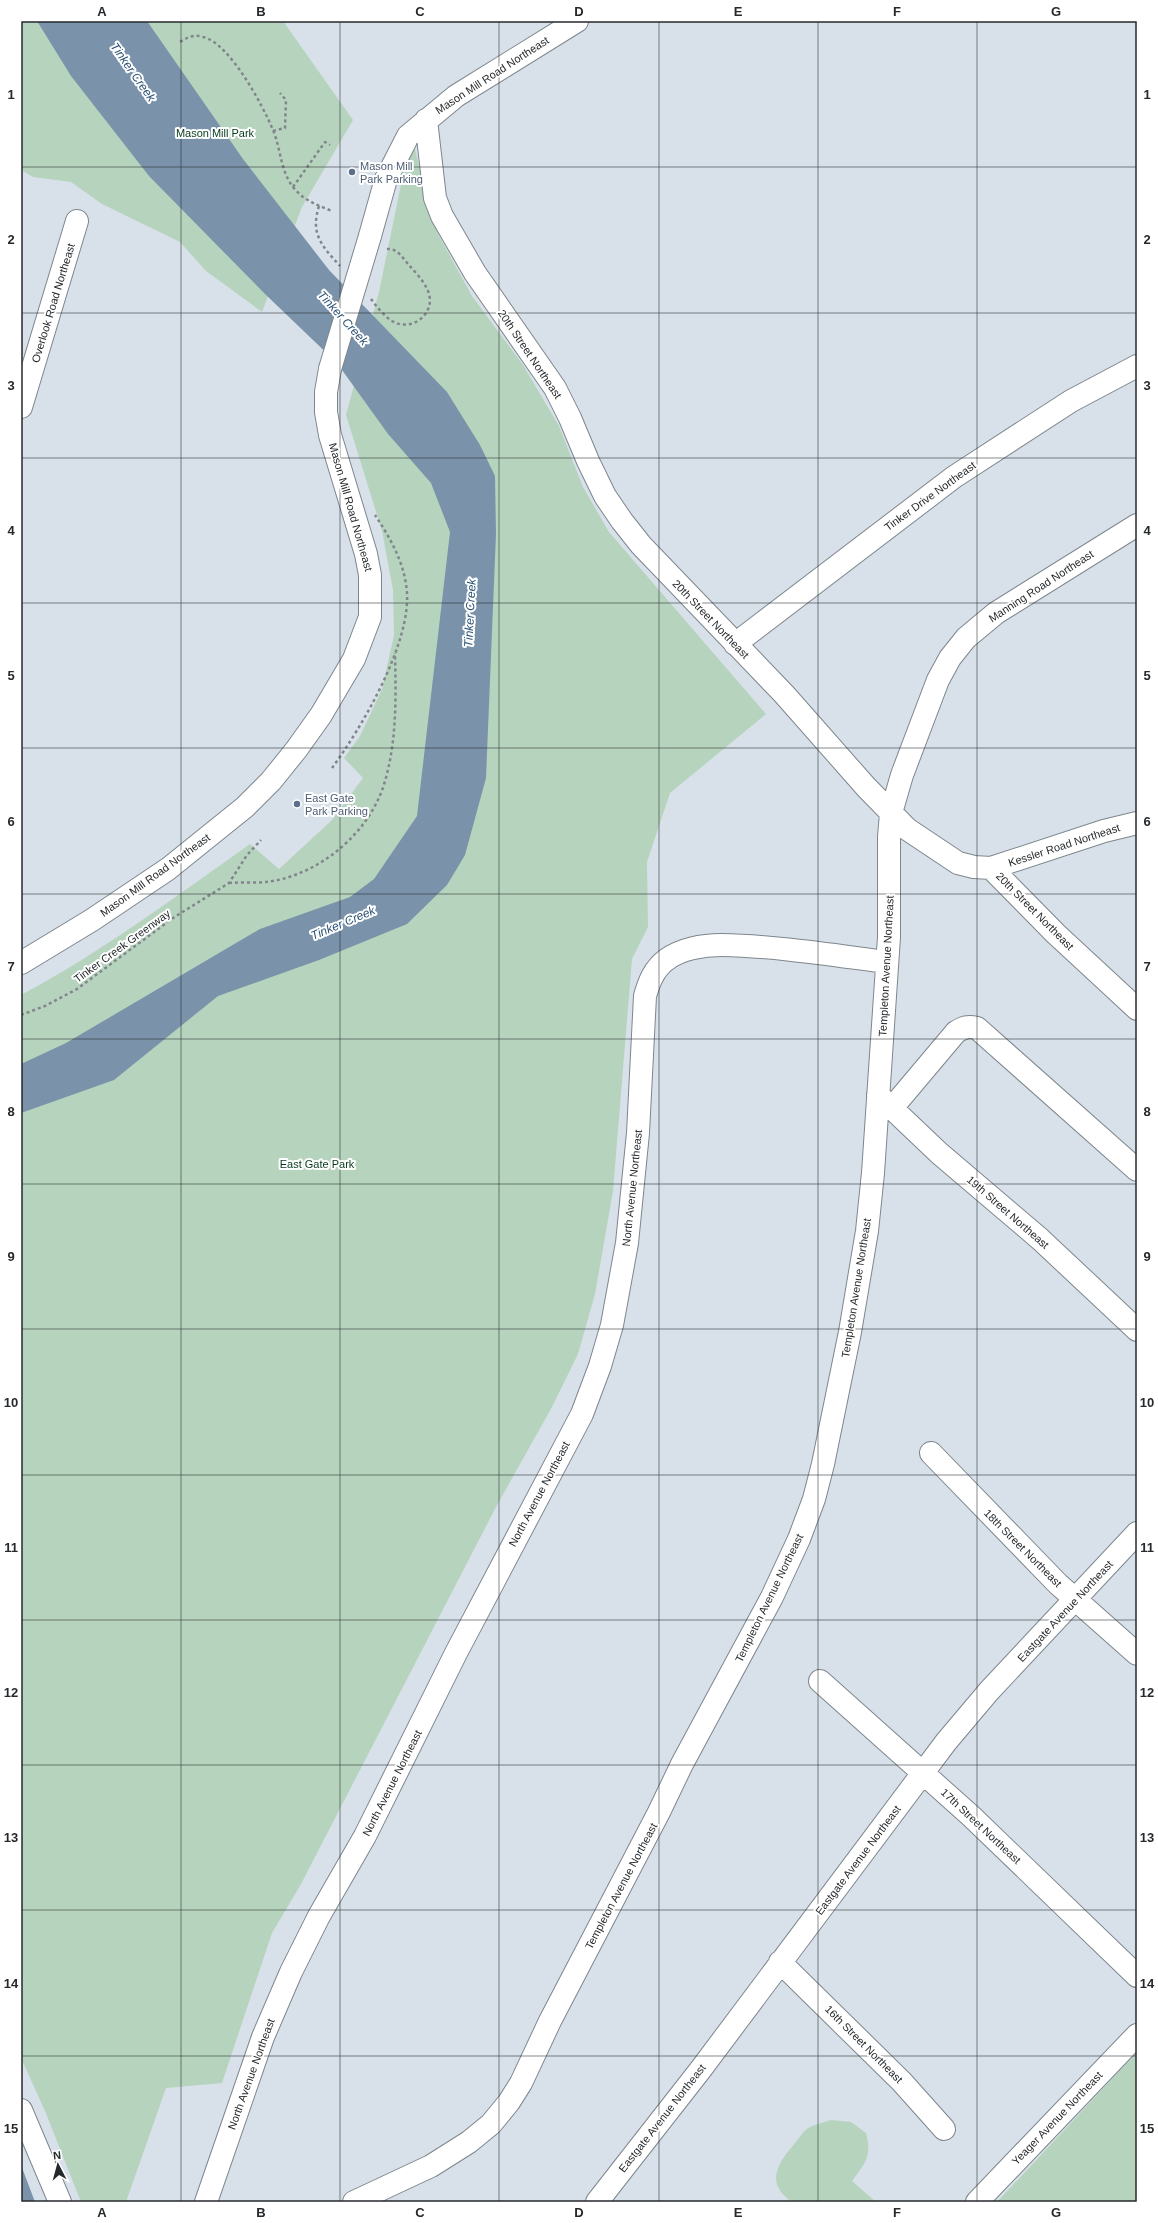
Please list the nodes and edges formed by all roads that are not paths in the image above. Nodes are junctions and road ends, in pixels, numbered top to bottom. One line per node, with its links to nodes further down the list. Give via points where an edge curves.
1 (577, 21): 2 (street, Mason Mill Road Northeast, via 456,96)
2 (426, 120): 7 (street, 20th Street Northeast, via 436,198 442,216 475,273 555,388 606,496 641,545); 12 (street, Mason Mill Road Northeast, bridge, via 408,136 386,179 330,370 326,406 330,435 370,575 370,617 354,660 321,715 296,750 271,781 245,807 168,869 92,920)
3 (77, 221): 5 (street, Overlook Road Northeast)
4 (1137, 366): 7 (street, Tinker Drive Northeast, via 1058,409 954,477)
5 (21, 407)
6 (1137, 525): 8 (street, Manning Road Northeast, via 996,613 966,638 950,658 938,680 902,775)
7 (735, 644): 8 (street, 20th Street Northeast, via 784,694)
8 (891, 813): 10 (street, 20th Street Northeast, via 907,829 958,863 974,868); 11 (street, Templeton Avenue Northeast, via 888,837 890,881)
9 (1137, 823): 10 (street, Kessler Road Northeast, via 1104,831)
10 (991, 868): 13 (street, 20th Street Northeast, via 1056,934)
11 (887, 962): 14 (street, Templeton Avenue Northeast); 29 (street, North Avenue Northeast, via 720,945 698,947 678,953 666,960 652,976 645,996 638,1133 627,1243 612,1325 600,1366 582,1414 456,1652 366,1836 319,1916 291,1972 263,2037)
12 (21, 963)
13 (1137, 1009)
14 (885, 1101): 15 (street, via 956,1032 970,1026 978,1028); 16 (street, 19th Street Northeast, via 939,1153 1040,1239); 30 (street, Templeton Avenue Northeast, via 850,1332 816,1492 772,1597 509,2102 491,2124 469,2142 431,2166)
15 (1137, 1170)
16 (1137, 1330)
17 (931, 1453): 19 (street, 18th Street Northeast, via 1020,1546)
18 (1137, 1533): 19 (street, Eastgate Avenue Northeast)
19 (1076, 1599): 20 (street, 18th Street Northeast); 22 (street, Eastgate Avenue Northeast, via 989,1691)
20 (1137, 1654)
21 (820, 1681): 22 (street, 17th Street Northeast)
22 (923, 1774): 23 (street, Eastgate Avenue Northeast); 24 (street, 17th Street Northeast, via 971,1816)
23 (780, 1962): 27 (street, 16th Street Northeast, via 902,2082); 31 (street, Eastgate Avenue Northeast, via 701,2069)
24 (1137, 1976)
25 (1137, 2035): 32 (street, Yeager Avenue Northeast)
26 (21, 2110): 28 (street)
27 (944, 2129)
28 (60, 2202)
29 (206, 2202)
30 (354, 2202)
31 (597, 2202)
32 (977, 2202)

